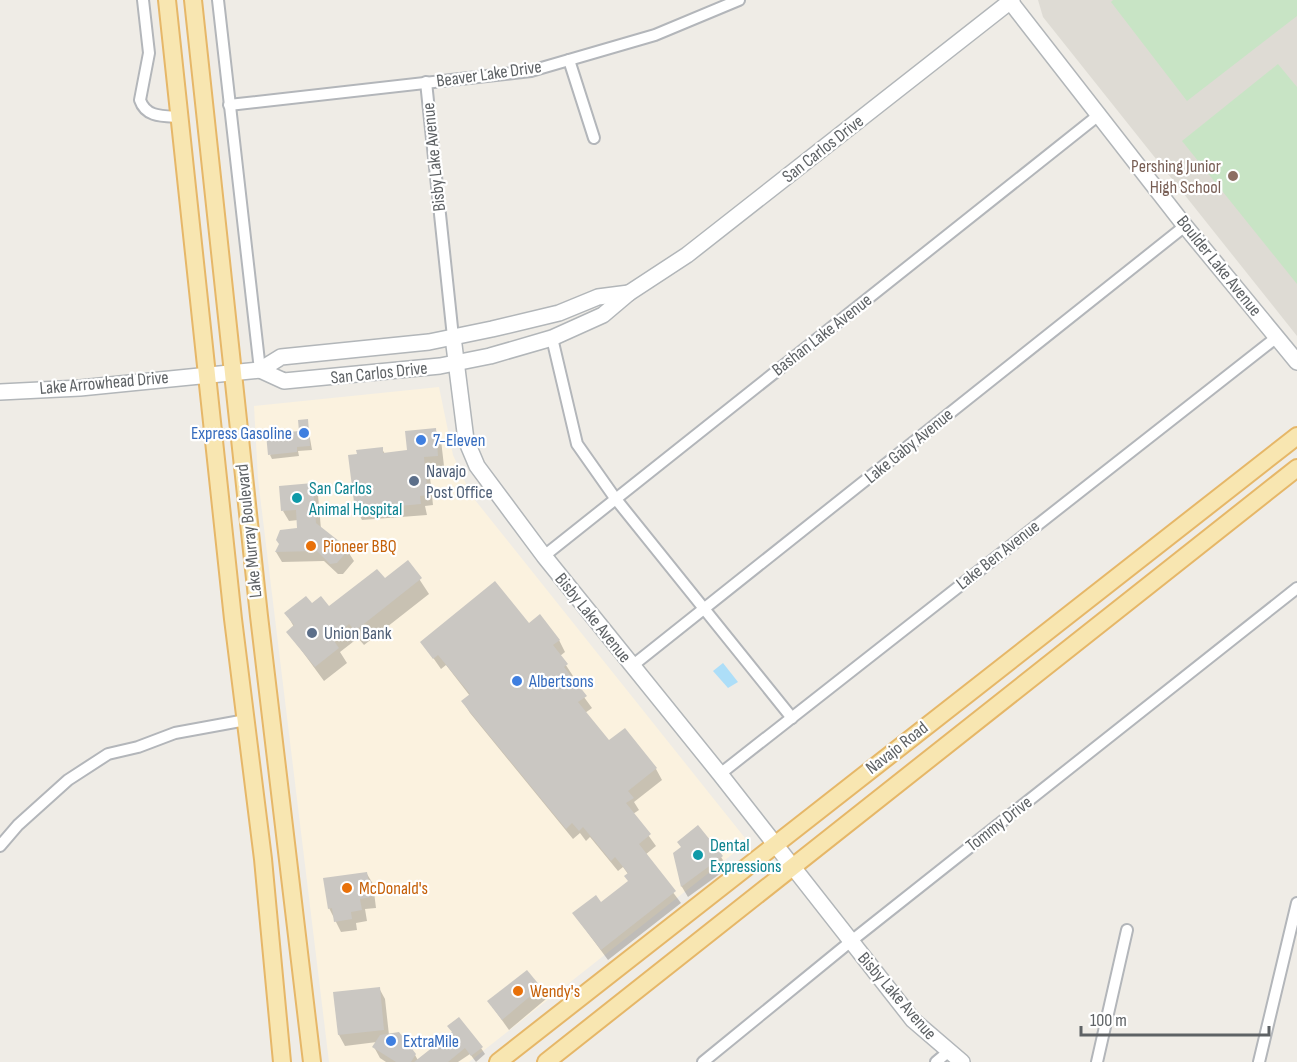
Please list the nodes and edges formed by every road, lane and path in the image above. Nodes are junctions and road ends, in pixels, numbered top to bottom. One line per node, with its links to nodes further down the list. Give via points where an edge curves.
1 (143, 0): 11 (street, via 149,52 140,100 147,112)
2 (167, 0): 11 (main road, Lake Murray Boulevard)
3 (193, 0): 21 (main road, Lake Murray Boulevard)
4 (218, 0): 9 (street)
5 (739, 0): 7 (street, Beaver Lake Drive, via 656,35)
6 (1011, 0): 10 (street, Boulder Lake Avenue); 14 (street, San Carlos Drive, via 687,255)
7 (570, 60): 8 (street, Beaver Lake Drive, via 531,71); 12 (street)
8 (426, 82): 9 (street, Beaver Lake Drive); 15 (street, Bisby Lake Avenue)
9 (229, 105): 20 (street)
10 (1100, 114): 13 (street, Boulder Lake Avenue); 26 (street, Bashan Lake Avenue)
11 (180, 117): 22 (main road, Lake Murray Boulevard)
12 (594, 138)
13 (1185, 226): 16 (street, Boulder Lake Avenue); 29 (street, Lake Gaby Avenue)
14 (629, 293): 15 (street, San Carlos Drive, via 598,297 559,312); 17 (street, San Carlos Drive, via 603,315)
15 (453, 337): 19 (street, Bisby Lake Avenue); 20 (street, San Carlos Drive, via 281,357)
16 (1277, 337): 18 (street, Boulder Lake Avenue); 33 (street, Lake Ben Avenue)
17 (552, 338): 19 (street, San Carlos Drive); 26 (street, via 577,444)
18 (1297, 362)
19 (456, 363): 20 (street, San Carlos Drive, via 284,381); 27 (street, Bisby Lake Avenue, via 466,440 477,466)
20 (260, 369): 21 (street, San Carlos Drive)
21 (233, 372): 22 (street, San Carlos Drive); 32 (main road, Lake Murray Boulevard)
22 (207, 374): 23 (street, Lake Arrowhead Drive); 31 (main road, Lake Murray Boulevard)
23 (0, 392)
24 (1297, 436): 37 (main road, Navajo Road)
25 (1297, 468): 39 (main road, Navajo Road)
26 (615, 498): 27 (street, Bashan Lake Avenue); 29 (street)
27 (544, 556): 30 (street, Bisby Lake Avenue)
28 (1297, 588): 42 (street, Tommy Drive)
29 (706, 609): 30 (street, Lake Gaby Avenue); 33 (street)
30 (632, 666): 36 (street, Bisby Lake Avenue)
31 (240, 674): 32 (main road, via 258,704); 34 (main road, Lake Murray Boulevard)
32 (270, 711): 35 (main road, Lake Murray Boulevard)
33 (792, 718): 36 (street, Lake Ben Avenue)
34 (246, 720): 35 (main road); 38 (street, via 175,733 108,754 68,780); 46 (main road, Lake Murray Boulevard)
35 (276, 749): 47 (main road, Lake Murray Boulevard)
36 (720, 774): 37 (street, Bisby Lake Avenue)
37 (774, 844): 39 (street, Bisby Lake Avenue); 43 (main road, Navajo Road)
38 (0, 846)
39 (791, 868): 42 (street, Bisby Lake Avenue); 45 (main road, Navajo Road)
40 (1297, 903): 52 (street)
41 (1127, 930): 51 (street)
42 (850, 942): 44 (street, Bisby Lake Avenue); 49 (street, Tommy Drive)
43 (603, 979): 45 (main road, via 608,998 603,1006 559,1041); 48 (main road, Navajo Road)
44 (942, 1057): 50 (street, Bisby Lake Avenue)
45 (548, 1060)
46 (282, 1062)
47 (312, 1062)
48 (498, 1062)
49 (703, 1062)
50 (962, 1062)
51 (1097, 1062)
52 (1259, 1062)

